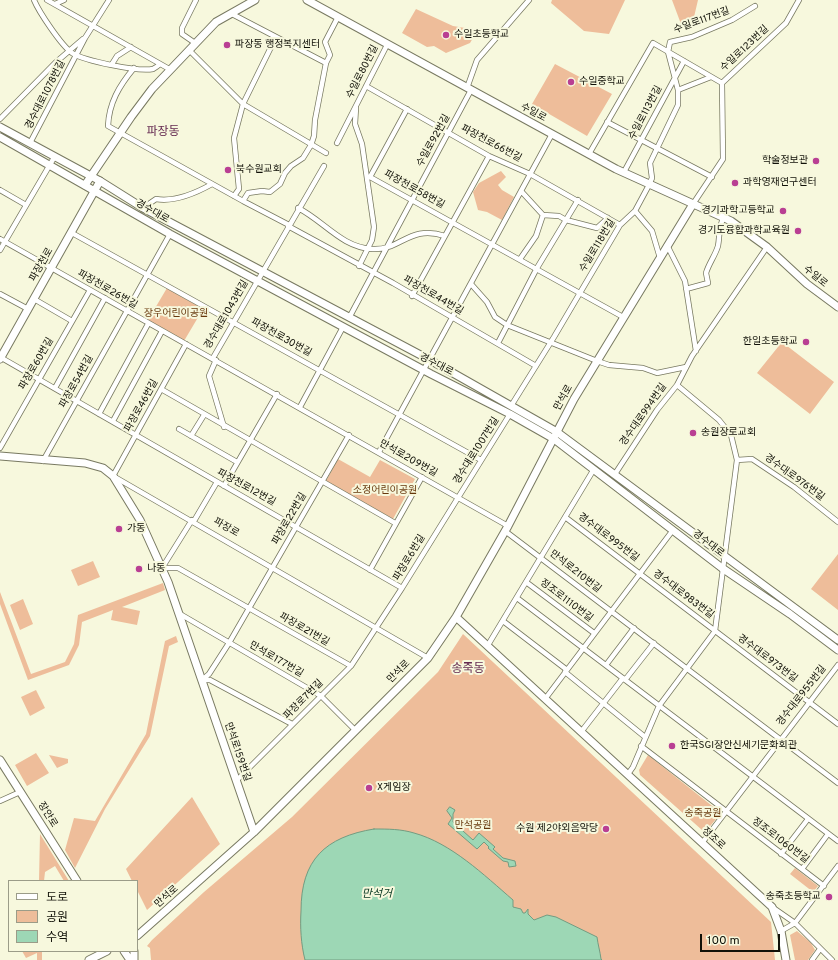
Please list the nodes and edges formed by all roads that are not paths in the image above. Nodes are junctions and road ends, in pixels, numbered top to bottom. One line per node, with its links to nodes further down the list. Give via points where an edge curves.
1 (34, 0): 20 (street, via 40,14)
2 (47, 0): 10 (street)
3 (64, 0): 10 (street)
4 (109, 0): 14 (street, 경수대로1078번길)
5 (196, 0): 17 (street, via 182,28 182,34)
6 (255, 0): 12 (main road)
7 (307, 0): 13 (main road, 수일로)
8 (529, 0): 34 (street, 수일로92번길, via 477,60)
9 (799, 0): 32 (street, 수일로123번길, via 786,23)
10 (55, 4): 14 (street)
11 (755, 6): 22 (street, 수일로117번길, via 732,20 670,42)
12 (232, 14): 15 (street); 17 (main road, via 216,22)
13 (338, 17): 18 (main road, 수일로); 25 (street, via 325,42 330,55)
14 (92, 25): 16 (street, 경수대로1078번길); 19 (street)
15 (276, 37): 25 (street); 36 (street)
16 (85, 38): 20 (street); 23 (street, 경수대로1078번길)
17 (195, 43): 21 (main road)
18 (387, 45): 33 (street, 수일로80번길); 34 (main road, 수일로)
19 (131, 47): 26 (street, via 117,56); 27 (street)
20 (69, 50): 23 (street); 39 (street)
21 (189, 50): 29 (main road); 36 (street)
22 (668, 52): 24 (street); 31 (street); 40 (street, via 653,43)
23 (77, 55): 26 (street, 경수대로1078번길, via 95,62); 47 (street, 경수대로1078번길)
24 (684, 61): 30 (street); 31 (street, 수일로113번길)
25 (326, 63): 49 (street)
26 (112, 64): 28 (street, 경수대로1078번길)
27 (160, 64): 28 (street, 경수대로1078번길, via 154,69); 29 (street)
28 (134, 68): 42 (street, via 120,85 108,113 108,126)
29 (171, 70): 42 (main road, via 152,89)
30 (711, 77): 32 (street); 35 (street)
31 (674, 80): 35 (street); 46 (street, 수일로113번길)
32 (722, 83): 60 (street, 수일로123번길, via 723,158)
33 (366, 86): 37 (street, 수일로80번길); 38 (street, 파장천로66번길)
34 (469, 89): 43 (street, 수일로92번길); 44 (main road, 수일로)
35 (678, 90): 50 (street, via 678,105)
36 (243, 104): 49 (street); 65 (street, via 234,138)
37 (356, 107): 48 (street); 94 (street, 수일로80번길, via 354,124 362,144 374,227 372,240)
38 (407, 109): 43 (street, 파장천로66번길); 71 (street, 파장천로58번길, via 370,177)
39 (0, 119)
40 (607, 122): 46 (street); 52 (street)
41 (0, 127): 47 (main road, 경수대로)
42 (120, 132): 59 (main road); 62 (street, 파장천로44번길)
43 (449, 132): 54 (street, 파장천로66번길); 71 (street, 수일로92번길)
44 (552, 134): 52 (main road, 수일로); 58 (street)
45 (0, 137): 55 (main road, 경수대로)
46 (642, 140): 50 (street); 57 (street, 수일로113번길)
47 (30, 143): 53 (main road, 경수대로)
48 (337, 143)
49 (311, 145): 51 (street); 69 (street, via 303,158 291,166 280,184 270,192)
50 (658, 148): 60 (street); 64 (street, via 650,163 652,178)
51 (326, 153)
52 (589, 154): 57 (main road, 수일로)
53 (54, 156): 55 (street); 59 (main road, 경수대로)
54 (489, 156): 58 (street, 파장천로66번길); 83 (street)
55 (50, 164): 63 (main road, 경수대로); 74 (street)
56 (324, 166): 77 (street, 경수대로1043번길)
57 (624, 172): 64 (main road, 수일로)
58 (530, 174): 68 (street); 72 (street, 파장천로66번길)
59 (91, 176): 61 (main road, 경수대로); 63 (main road)
60 (712, 177): 75 (street, 수일로123번길)
61 (100, 181): 67 (main road, 파장천로); 76 (main road, 경수대로)
62 (212, 184): 70 (street, 파장천로44번길); 76 (street, 경수대로, via 199,191 165,200 156,199)
63 (85, 185): 67 (main road, 경수대로)
64 (649, 185): 75 (main road, 수일로); 78 (street, 수일로118번길)
65 (239, 188): 69 (street); 70 (street)
66 (0, 190): 74 (street)
67 (95, 191): 86 (main road, 파장천로); 87 (main road, 경수대로)
68 (521, 191): 79 (street); 90 (street)
69 (248, 193): 73 (street)
70 (234, 196): 73 (street, 파장천로44번길)
71 (412, 200): 83 (street, 파장천로58번길); 92 (street, 수일로92번길)
72 (578, 200): 81 (street, 파장천로66번길); 82 (street)
73 (243, 201): 85 (street, 파장천로44번길)
74 (26, 204): 89 (street)
75 (693, 204): 80 (main road, 수일로); 91 (main road, 만석로)
76 (143, 208): 101 (main road, 경수대로)
77 (298, 208): 85 (street, 경수대로1043번길); 94 (street, via 324,224 336,236)
78 (635, 211): 84 (street, 수일로118번길); 96 (street, via 652,231)
79 (543, 215): 82 (street, via 559,216); 97 (street, via 536,236)
80 (724, 217): 93 (main road, 수일로); 106 (street, via 720,224 716,251 706,273 708,283)
81 (608, 218): 82 (street, via 597,228); 84 (street, 파장천로66번길)
82 (566, 220): 100 (street)
83 (452, 222): 88 (street); 90 (street, 파장천로58번길)
84 (620, 225): 109 (street, 수일로118번길)
85 (288, 226): 98 (street, 파장천로44번길); 101 (street, 경수대로1043번길)
86 (72, 233): 99 (main road, 파장천로); 103 (street, 파장천로30번길)
87 (170, 234): 103 (street, 파장로54번길); 104 (main road, 경수대로)
88 (444, 236): 92 (street, via 423,232); 110 (street)
89 (2, 240): 95 (street); 99 (street, 파장천로26번길)
90 (493, 244): 97 (street, 파장천로58번길); 105 (street)
91 (667, 245): 96 (main road, 만석로); 106 (street, via 682,274)
92 (387, 247): 94 (street); 102 (street, 수일로92번길)
93 (767, 247): 113 (main road, 수일로, via 803,281); 128 (street, 경수대로994번길)
94 (367, 248): 98 (street)
95 (0, 250)
96 (660, 258): 116 (main road, 만석로)
97 (520, 259): 100 (street, 파장천로58번길)
98 (359, 266): 102 (street, 파장천로44번길)
99 (52, 268): 107 (street, 파장천로26번길); 112 (main road, 파장천로)
100 (537, 268): 109 (street, 파장천로58번길); 122 (street)
101 (262, 271): 104 (street, 경수대로1043번길); 117 (main road, 경수대로)
102 (372, 273): 110 (street, 파장천로44번길); 117 (street, 수일로92번길)
103 (146, 274): 115 (street, 파장로54번길); 120 (street, 파장천로30번길)
104 (256, 281): 120 (street, 경수대로1043번길); 123 (main road, 경수대로)
105 (471, 284): 118 (street); 122 (street, via 487,302 495,317)
106 (686, 289): 128 (street)
107 (90, 290): 111 (street, 파장천로26번길); 119 (street, 파장로60번길)
108 (0, 294): 114 (street)
109 (580, 294): 116 (street, 파장천로58번길); 125 (street, 수일로118번길)
110 (412, 296): 118 (street, 파장천로44번길)
111 (105, 298): 115 (street, 파장천로26번길); 138 (street)
112 (34, 299): 114 (main road, 파장천로); 119 (street)
113 (838, 308)
114 (28, 309): 129 (main road, 파장천로)
115 (126, 311): 121 (street, 파장천로26번길); 141 (street, 파장로54번길)
116 (623, 317): 131 (main road, 만석로)
117 (349, 318): 132 (main road, 경수대로)
118 (452, 318): 126 (street, 파장천로44번길); 132 (street)
119 (72, 321): 136 (street, 파장로60번길)
120 (233, 322): 130 (street, 경수대로1043번길); 135 (street, 파장천로30번길)
121 (148, 324): 124 (street, 파장천로26번길); 144 (street)
122 (507, 325): 125 (street); 126 (street)
123 (343, 327): 132 (main road, 경수대로); 135 (street)
124 (162, 331): 127 (street, 파장천로26번길); 149 (street)
125 (552, 341): 131 (street); 133 (street, 수일로118번길)
126 (498, 342): 133 (street, 파장천로44번길)
127 (186, 344): 130 (street, 파장천로26번길); 139 (street, 파장로46번길)
128 (696, 351): 134 (street, 경수대로994번길)
129 (0, 358): 136 (street, 파장천로12번길)
130 (214, 359): 140 (street, 파장천로26번길); 150 (street, via 208,376)
131 (597, 361): 134 (street, 경수대로994번길, via 609,365 643,368 657,373); 152 (main road, 만석로)
132 (427, 365): 142 (main road, 경수대로); 145 (street); 147 (main road, 경수대로)
133 (536, 366): 142 (street, 수일로118번길)
134 (686, 367): 137 (street, 경수대로994번길)
135 (319, 370): 143 (street); 145 (street, 파장천로30번길)
136 (39, 379): 138 (street, 파장천로12번길); 158 (street, 파장로60번길)
137 (676, 385): 164 (street, via 720,420 731,435); 168 (street, 경수대로994번길)
138 (55, 388): 141 (street, 파장천로12번길)
139 (161, 389): 146 (street); 153 (street, 파장로46번길)
140 (277, 394): 143 (street, 파장천로26번길); 157 (street)
141 (77, 401): 144 (street, 파장천로12번길); 165 (street, 파장로54번길)
142 (511, 406): 148 (main road, 경수대로)
143 (300, 407): 155 (street, 만석로209번길)
144 (99, 414): 149 (street, 파장천로12번길)
145 (400, 414): 160 (street); 163 (street, 파장천로30번길)
146 (204, 415): 150 (street); 154 (street)
147 (513, 415): 148 (main road, via 531,419); 156 (main road, 경수대로); 163 (street, 경수대로1007번길)
148 (532, 417): 152 (main road, 경수대로)
149 (113, 421): 153 (street, 파장천로12번길)
150 (224, 427): 157 (street)
151 (179, 428): 154 (street)
152 (557, 432): 156 (main road, 만석로); 159 (main road, 경수대로)
153 (136, 435): 169 (street, 파장로46번길); 172 (street, 파장천로12번길)
154 (191, 436): 166 (street)
155 (349, 436): 160 (street, 만석로209번길); 171 (street, 파장로22번길)
156 (554, 439): 162 (main road, 경수대로); 180 (main road, 만석로)
157 (250, 441): 166 (street); 171 (street)
158 (0, 448)
159 (584, 451): 162 (main road); 168 (main road, 경수대로)
160 (378, 452): 170 (street, 만석로209번길)
161 (0, 456): 165 (main road, 파장로)
162 (578, 457): 167 (main road, 경수대로)
163 (481, 460): 174 (street, 경수대로1007번길)
164 (737, 460): 177 (street, 경수대로976번길, via 752,459 794,487); 182 (street)
165 (43, 461): 169 (main road, 파장로, via 85,463 103,468)
166 (237, 462): 173 (street)
167 (594, 469): 175 (street, 경수대로995번길); 181 (main road, 경수대로)
168 (615, 474): 182 (main road, 경수대로)
169 (113, 476): 176 (street, 파장로); 185 (main road, 만석로159번길, via 140,520)
170 (422, 477): 174 (street, 만석로209번길); 178 (street)
171 (323, 481): 178 (street); 179 (street, 파장로22번길)
172 (217, 482): 173 (street, 파장천로12번길); 176 (street)
173 (224, 486): 179 (street, 파장천로12번길)
174 (458, 497): 180 (street, 만석로209번길); 190 (street, 파장로6번길)
175 (565, 517): 183 (street, 경수대로995번길); 188 (street, 경수대로995번길)
176 (193, 521): 184 (street, 파장로); 185 (street)
177 (838, 522)
178 (395, 523): 187 (street)
179 (296, 527): 184 (street, 파장로22번길); 187 (street, 파장천로12번길)
180 (507, 528): 183 (street, 만석로210번길); 197 (main road, 만석로)
181 (673, 530): 186 (main road, 경수대로); 188 (street, 경수대로983번길)
182 (724, 556): 186 (street); 192 (main road, 경수대로)
183 (542, 557): 189 (street, 정조로1110번길); 195 (street, 만석로210번길)
184 (274, 567): 194 (street); 199 (street, 파장로)
185 (162, 568): 194 (street, 파장로21번길, via 178,568); 196 (main road, 만석로159번길)
186 (722, 568): 191 (main road, 경수대로); 201 (street)
187 (370, 570): 190 (street, 파장천로12번길)
188 (640, 574): 195 (street, 경수대로983번길); 201 (street, 경수대로983번길)
189 (526, 582): 193 (street, 정조로1110번길); 202 (street, 정조로1110번길)
190 (402, 588): 199 (street, 파장로6번길)
191 (755, 590): 192 (main road, via 758,588 767,594); 208 (main road, 경수대로)
192 (777, 595): 203 (main road, 경수대로)
193 (517, 598): 198 (street, 정조로1110번길); 207 (street)
194 (249, 609): 204 (street); 212 (street, 파장로21번길)
195 (611, 611): 200 (street, 만석로210번길); 202 (street, 경수대로983번길)
196 (180, 614): 204 (street, 만석로177번길); 216 (main road, 만석로159번길)
197 (456, 616): 206 (main road, 정조로); 209 (main road, 만석로)
198 (503, 620): 206 (street, 정조로1110번길); 214 (street)
199 (376, 627): 209 (street, 파장로); 212 (street, 파장로7번길)
200 (634, 628): 205 (street, 만석로210번길); 210 (street)
201 (715, 631): 213 (street); 219 (street, 경수대로973번길)
202 (594, 633): 207 (street, 경수대로983번길)
203 (838, 640)
204 (229, 643): 216 (street, via 210,674); 217 (street, 만석로177번길)
205 (654, 643): 213 (street, 만석로210번길); 215 (street)
206 (488, 645): 218 (main road, 정조로)
207 (584, 648): 210 (street); 214 (street, 경수대로983번길)
208 (838, 650)
209 (428, 658): 224 (main road, 만석로)
210 (606, 665): 215 (street)
211 (838, 665): 219 (street, 경수대로955번길)
212 (351, 666): 217 (street, 파장로7번길)
213 (686, 668): 221 (street); 227 (street, 만석로210번길)
214 (566, 671): 218 (street, 경수대로983번길); 220 (street)
215 (624, 679): 220 (street); 221 (street)
216 (202, 680): 222 (street, via 210,680); 232 (main road, 만석로159번길)
217 (321, 696): 222 (street, 파장로7번길); 224 (street, 만석로177번길)
218 (545, 698): 225 (main road, 정조로)
219 (808, 702): 223 (street, 경수대로973번길); 227 (street, 경수대로955번길)
220 (603, 705): 225 (street); 226 (street)
221 (659, 706): 226 (street); 231 (street)
222 (292, 724): 232 (street, 파장로7번길)
223 (838, 724)
224 (356, 731): 238 (main road, 만석로)
225 (581, 732): 230 (main road, 정조로)
226 (645, 737): 228 (street)
227 (780, 739): 231 (street, 경수대로955번길); 233 (street, 만석로210번길)
228 (641, 746): 230 (street, via 633,768); 236 (street, 정조로1060번길)
229 (0, 760): 234 (main road, 장안로)
230 (628, 774): 241 (main road, 정조로)
231 (752, 777): 236 (street, 경수대로955번길); 237 (street)
232 (237, 780): 238 (main road, 만석로159번길)
233 (838, 783)
234 (20, 792): 235 (street); 245 (main road, 장안로)
235 (0, 801)
236 (725, 812): 241 (street, 경수대로955번길); 242 (street, 정조로1060번길)
237 (808, 819): 239 (street); 242 (street)
238 (254, 832): 250 (main road, 만석로)
239 (828, 834): 240 (street); 244 (street)
240 (838, 841)
241 (702, 843): 247 (main road, 정조로)
242 (782, 854): 244 (street, 정조로1060번길)
243 (838, 866): 246 (street)
244 (802, 869): 246 (street, 정조로1060번길)
245 (76, 880)
246 (824, 886): 248 (street)
247 (772, 907): 248 (street); 249 (main road, 정조로)
248 (795, 923): 249 (street); 251 (street)
249 (781, 932): 254 (main road, 정조로)
250 (138, 937)
251 (820, 949): 255 (street); 256 (street)
252 (105, 952): 253 (main road)
253 (89, 960)
254 (786, 960)
255 (812, 960)
256 (832, 960)

